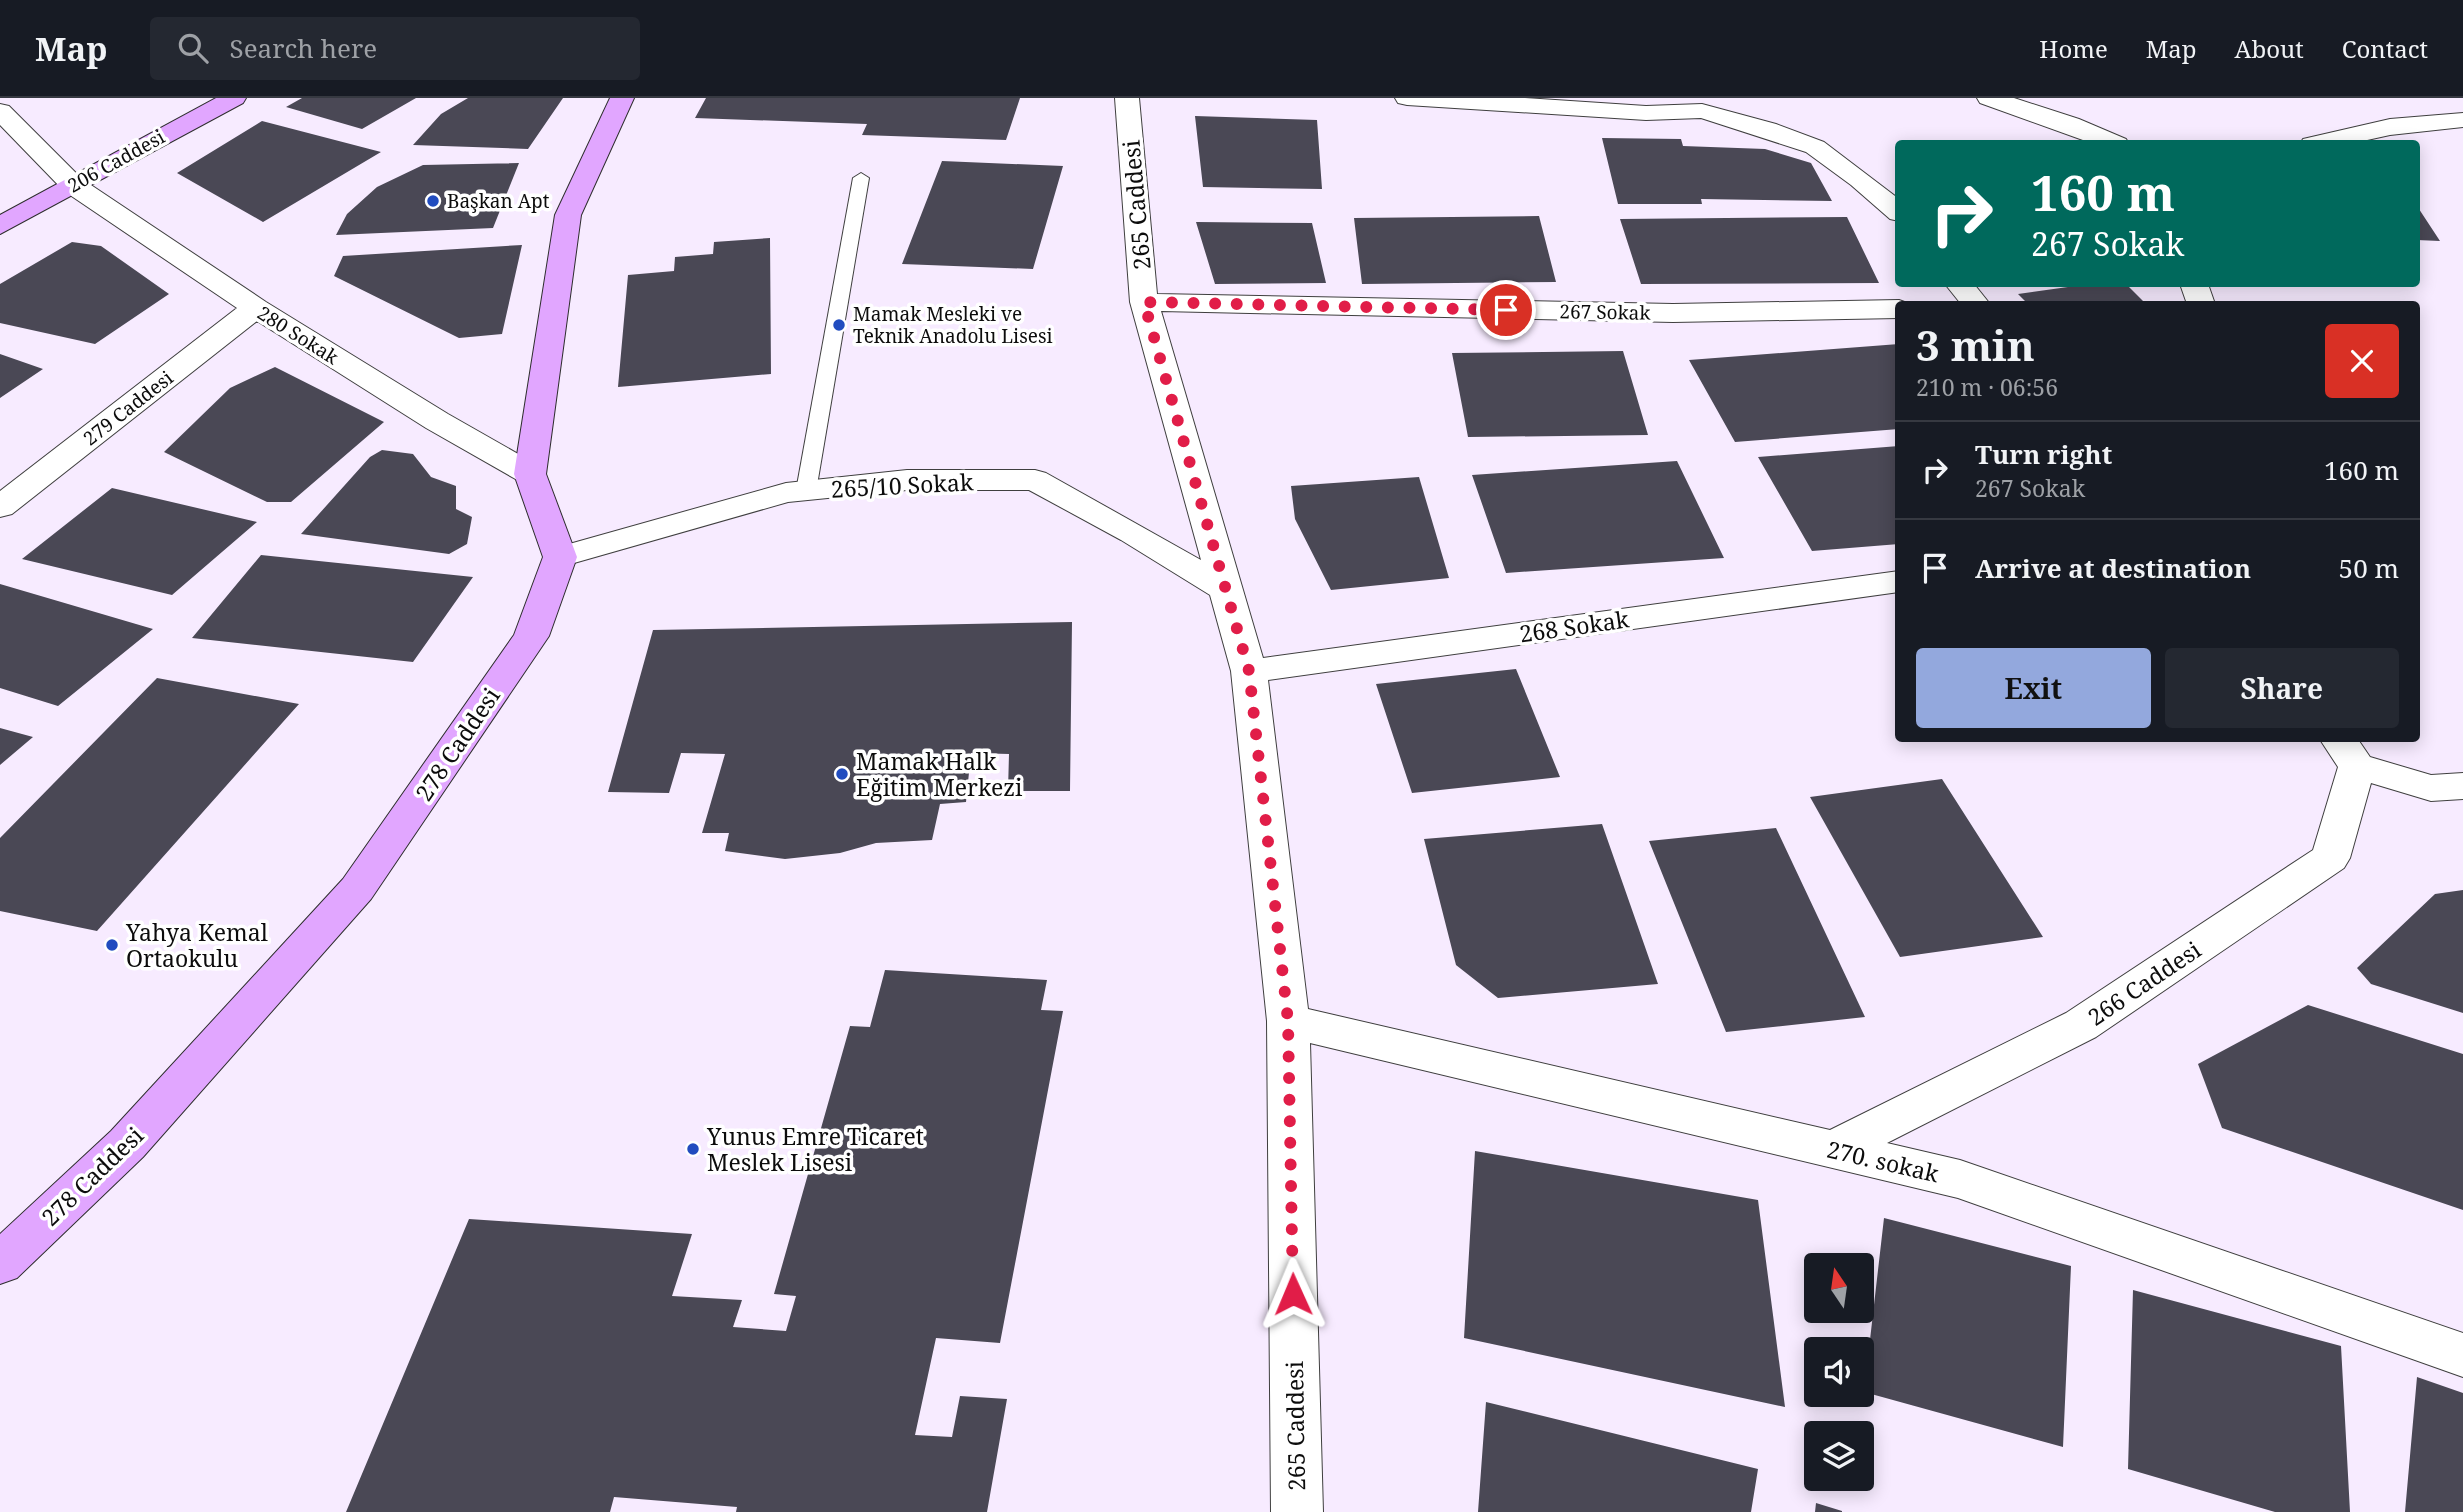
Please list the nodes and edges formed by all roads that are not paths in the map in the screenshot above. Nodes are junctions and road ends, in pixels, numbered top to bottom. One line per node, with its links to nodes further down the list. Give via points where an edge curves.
1 (234, 98): 12 (street, 206 Caddesi)
2 (622, 98): 20 (street, via 568,215)
3 (1127, 98): 17 (street, 265 Caddesi)
4 (1407, 98): 6 (street, via 1646,113)
5 (1989, 98): 9 (street)
6 (1698, 105): 13 (street, via 1815,147)
7 (0, 111): 12 (street, 280 Sokak)
8 (2463, 120): 10 (street, via 2390,127)
9 (2108, 140)
10 (2330, 140)
11 (861, 178): 21 (lane)
12 (73, 185): 14 (street, 206 Caddesi); 18 (street, 280 Sokak)
13 (1895, 210)
14 (0, 226)
15 (1962, 287): 16 (street)
16 (1973, 301)
17 (1144, 302): 19 (street, 267 Sokak, via 1673,313); 25 (street, 265 Caddesi)
18 (256, 309): 20 (street, 280 Sokak); 22 (street, 279 Caddesi)
19 (1895, 309)
20 (530, 474): 23 (street)
21 (806, 491): 23 (street, 265/10 Sokak); 25 (street, 265/10 Sokak, via 907,480 1035,480)
22 (0, 507)
23 (560, 557): 31 (street, 278 Caddesi, via 531,636 357,890 127,1144)
24 (1895, 582): 26 (street, 268 Sokak)
25 (1224, 589): 26 (street, 265 Caddesi)
26 (1249, 671): 29 (street, 265 Caddesi)
27 (2347, 752): 28 (street, via 2431,788); 30 (street, 266 Caddesi, via 2330,858 2081,1025)
28 (2463, 786)
29 (1288, 1021): 30 (street, 270. sokak); 33 (street, 265 Caddesi)
30 (1834, 1149): 32 (street, 270. sokak, via 1960,1179)
31 (0, 1264)
32 (2463, 1355)
33 (1297, 1512)

